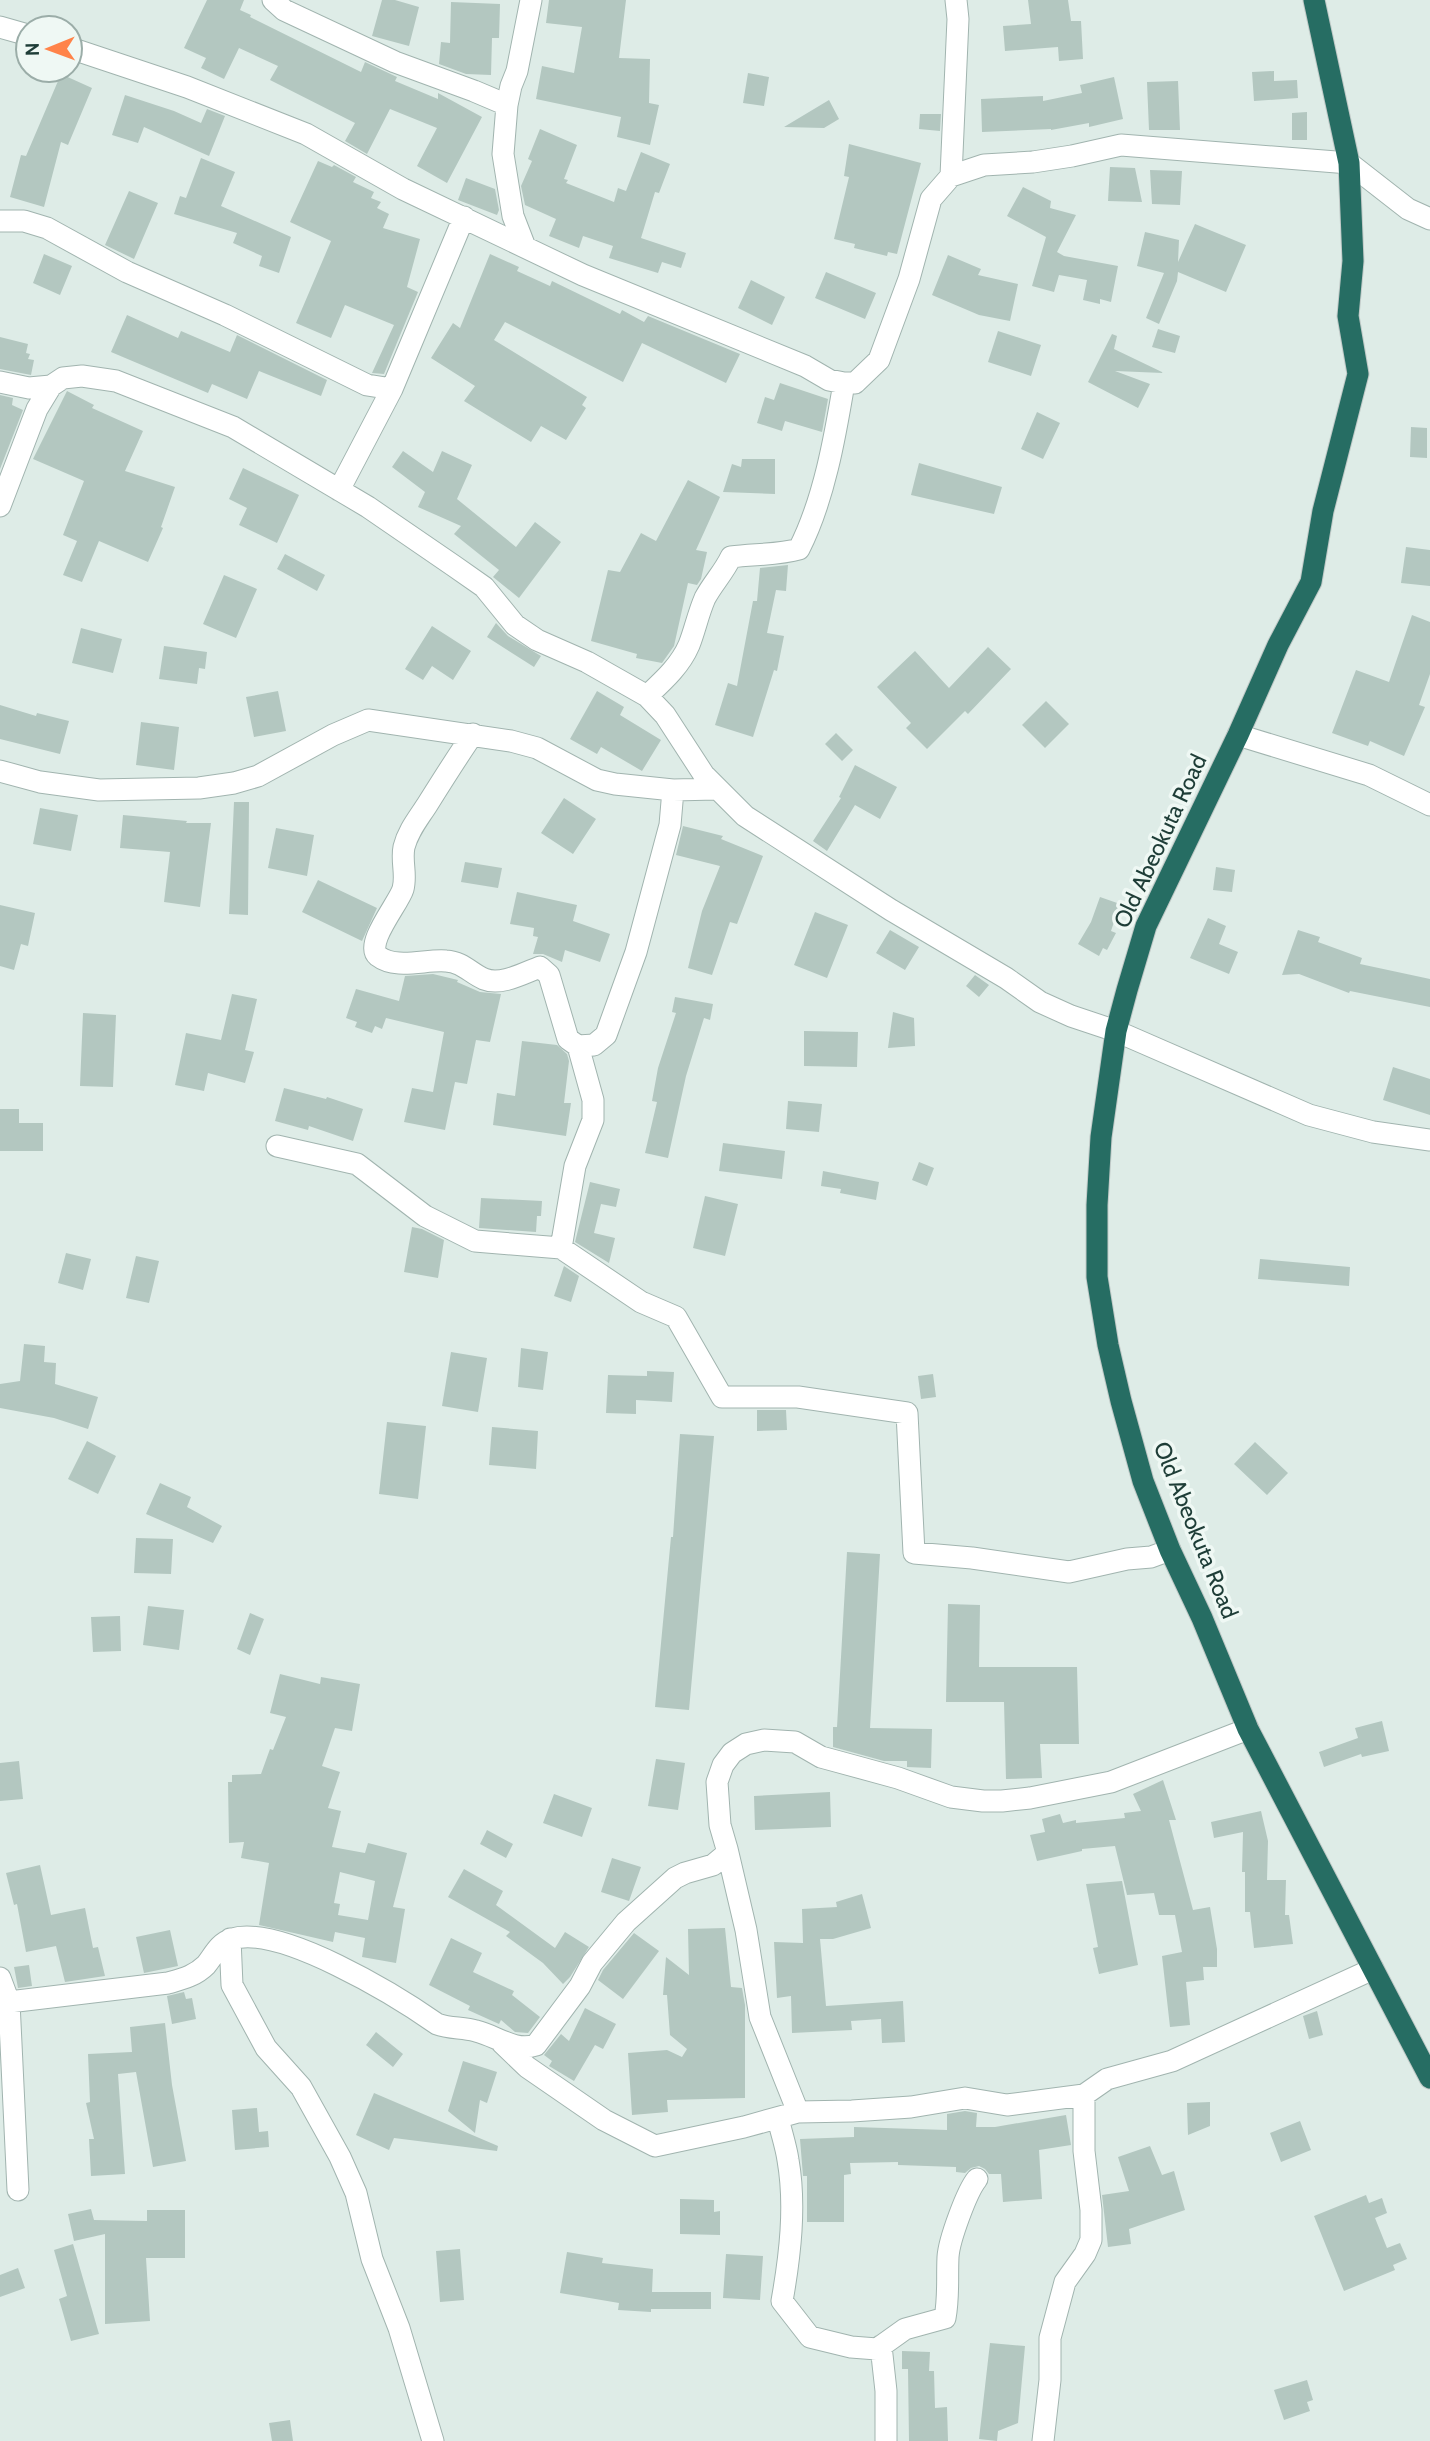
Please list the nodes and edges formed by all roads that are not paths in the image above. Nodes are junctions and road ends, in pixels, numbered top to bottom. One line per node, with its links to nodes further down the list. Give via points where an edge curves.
1 (273, 0): 6 (street, via 284,10 395,62)
2 (531, 0): 6 (street)
3 (956, 0): 8 (street)
4 (1314, 0): 7 (highway, Old Abeokuta Road)
5 (84, 53): 9 (street, via 306,134 403,189)
6 (507, 105): 12 (street, via 503,154 513,216)
7 (1349, 163): 8 (street, via 1121,145 1072,156 984,165); 10 (street, via 1408,209); 21 (highway, Old Abeokuta Road, via 1353,261 1348,316 1358,374 1323,511 1311,582)
8 (951, 176): 14 (street, via 931,199 909,279 879,360 855,383)
9 (464, 217): 12 (street); 16 (street)
10 (1430, 219)
11 (0, 221): 16 (street, via 24,221 47,228 127,272 367,385)
12 (525, 247): 14 (street)
13 (0, 382): 15 (street, via 29,388)
14 (844, 383): 19 (street, via 833,444 799,549 731,556 706,596 689,646)
15 (51, 386): 17 (street, via 63,378 82,376 116,381 233,427); 18 (street, via 37,409)
16 (392, 389): 17 (street)
17 (339, 490): 19 (street, via 484,587 515,625 537,640)
18 (0, 506)
19 (648, 696): 23 (street)
20 (473, 734): 22 (street, via 368,720 258,776 199,788 100,790); 24 (street, via 537,748 597,780); 27 (street, via 410,831 403,851 403,890 382,925 375,952 400,963 456,962 497,981 540,967 550,975 568,1039)
21 (1238, 735): 25 (street, via 1369,775); 26 (highway, Old Abeokuta Road, via 1146,926)
22 (0, 772)
23 (716, 789): 24 (street); 26 (street, via 745,816 1040,1002)
24 (673, 790): 27 (street, via 670,825 639,940 606,1035 594,1045)
25 (1430, 805)
26 (1116, 1031): 28 (street, via 1310,1115 1373,1132); 31 (highway, Old Abeokuta Road, via 1101,1137 1097,1276 1121,1401 1143,1481)
27 (578, 1046): 30 (street, via 593,1100 593,1120 575,1166)
28 (1430, 1140)
29 (278, 1146): 30 (street, via 358,1164 425,1216 475,1241)
30 (561, 1248): 31 (street, via 641,1302 676,1317 722,1398 798,1397 906,1413 914,1553 1069,1572)
31 (1170, 1550): 32 (highway, Old Abeokuta Road)
32 (1248, 1729): 33 (street, via 1111,1782 1002,1801 951,1797 821,1757 795,1742 746,1744 732,1753 717,1782); 35 (highway, Old Abeokuta Road)
33 (727, 1849): 38 (street, via 713,1866 675,1878 626,1922 536,2045 522,2047); 41 (street, via 760,2017)
34 (230, 1939): 37 (street, via 192,1976 168,1983); 38 (street, via 286,1943 335,1964 437,2024 477,2031); 45 (street, via 232,1985 266,2048 301,2087 355,2193 372,2259 399,2328)
35 (1373, 1969): 39 (highway, Old Abeokuta Road); 40 (street, via 1172,2061 1107,2079)
36 (0, 1979): 37 (street)
37 (9, 2002): 43 (street)
38 (500, 2041): 41 (street, via 527,2067 604,2120 655,2146)
39 (1430, 2078)
40 (1084, 2095): 41 (street, via 1007,2105 965,2098 911,2107); 47 (street, via 1091,2239 1065,2282 1050,2338)
41 (788, 2115): 44 (street, via 791,2213 782,2301 810,2337 851,2347)
42 (977, 2179): 44 (street, via 948,2253 946,2318 905,2329)
43 (18, 2189)
44 (881, 2346): 46 (street)
45 (433, 2441)
46 (886, 2441)
47 (1043, 2441)

